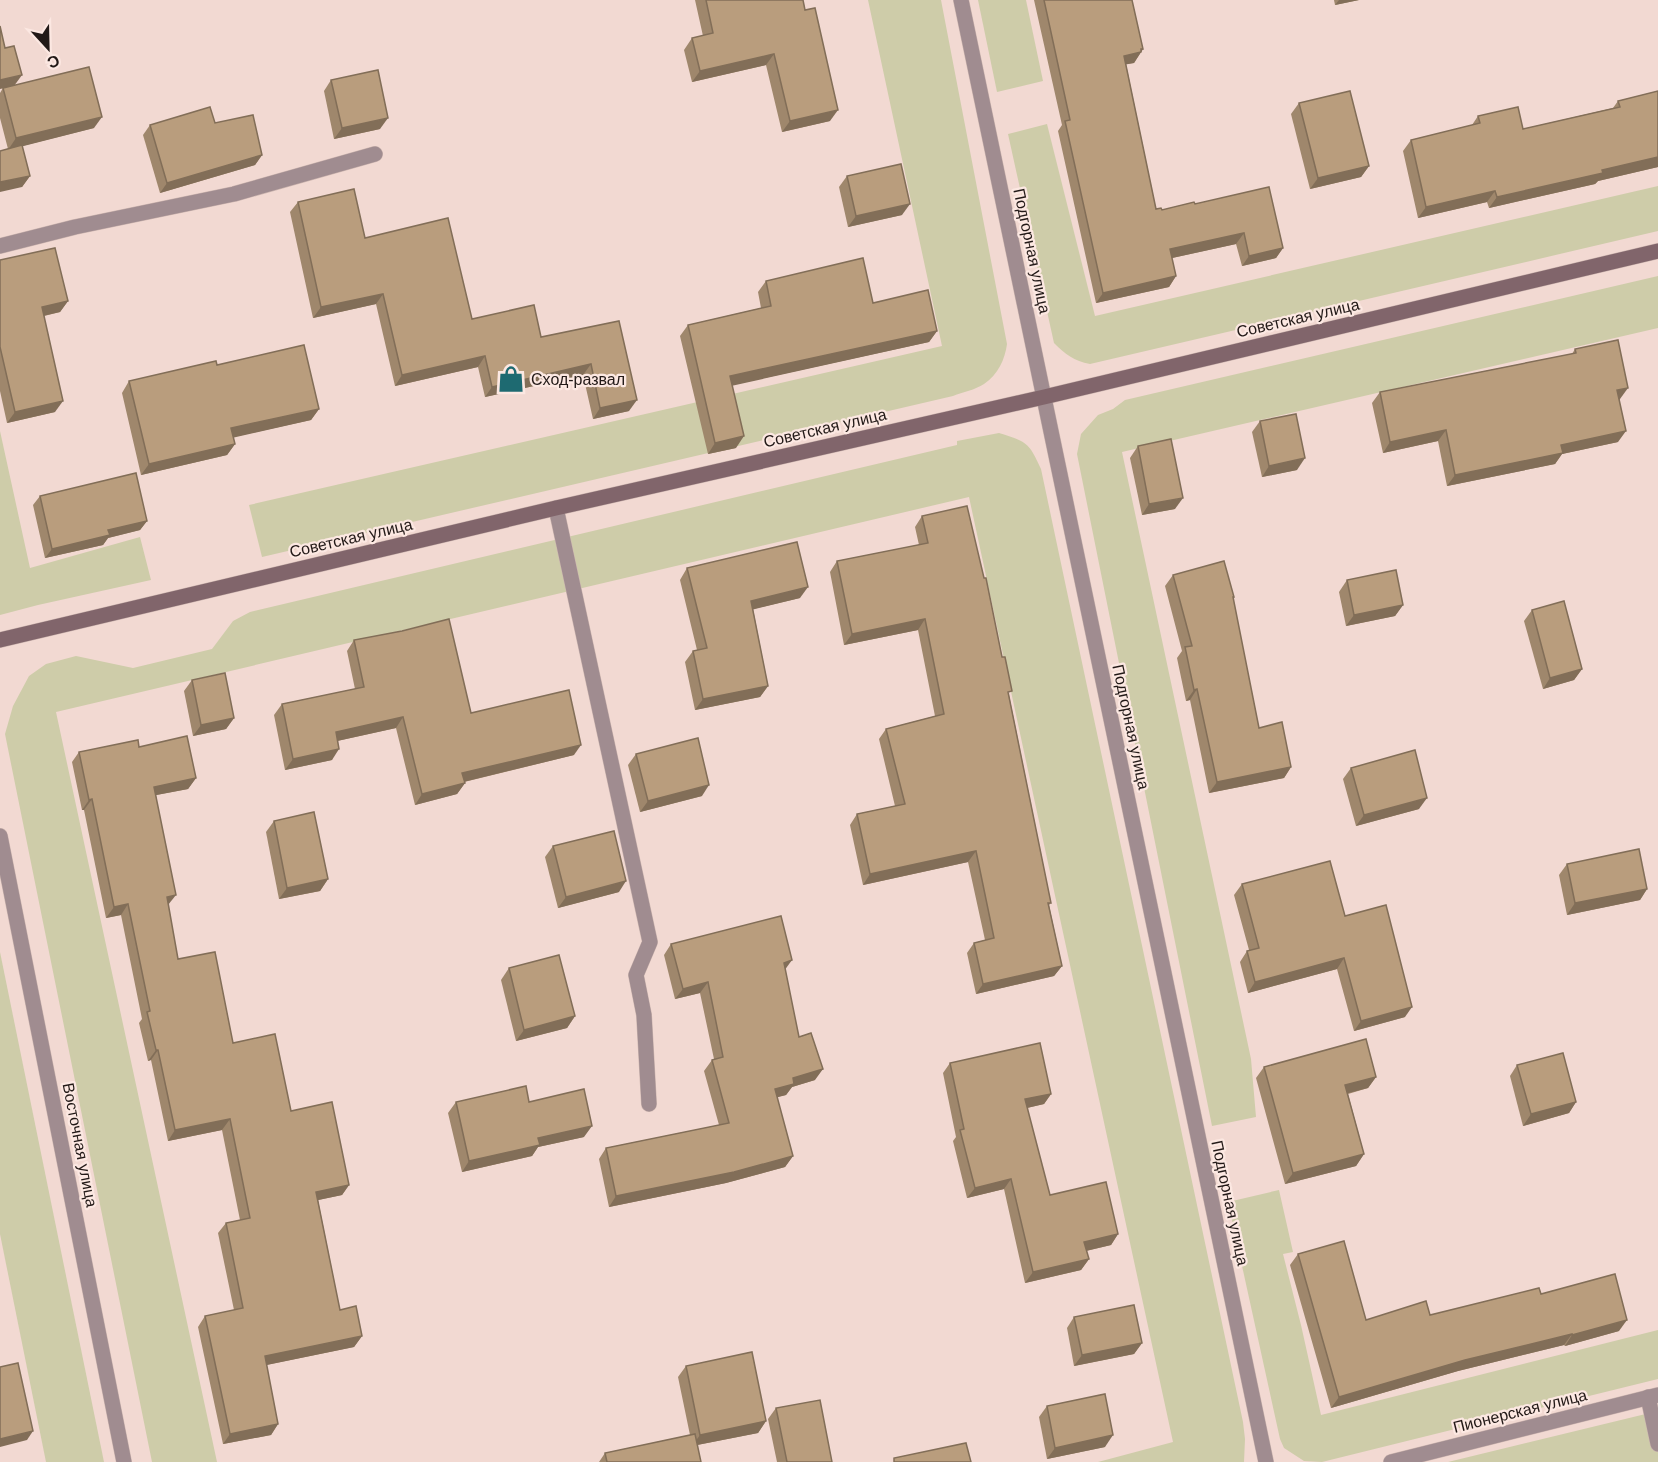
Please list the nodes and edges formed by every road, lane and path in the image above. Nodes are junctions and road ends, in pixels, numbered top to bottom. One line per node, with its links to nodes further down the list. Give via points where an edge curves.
1 (961, 0): 5 (street, Подгорная улица)
2 (375, 154): 3 (street, via 234,194)
3 (0, 246)
4 (1658, 251): 5 (street, Советская улица)
5 (1044, 397): 6 (street, Советская улица); 13 (street, Подгорная улица)
6 (556, 508): 7 (street, Советская улица); 9 (street, via 650,942 636,975 644,1015)
7 (0, 640)
8 (0, 836): 12 (street, Восточная улица)
9 (649, 1104)
10 (1653, 1396): 11 (street); 14 (street, Пионерская улица)
11 (1658, 1444)
12 (124, 1462)
13 (1266, 1462)
14 (1391, 1462)

